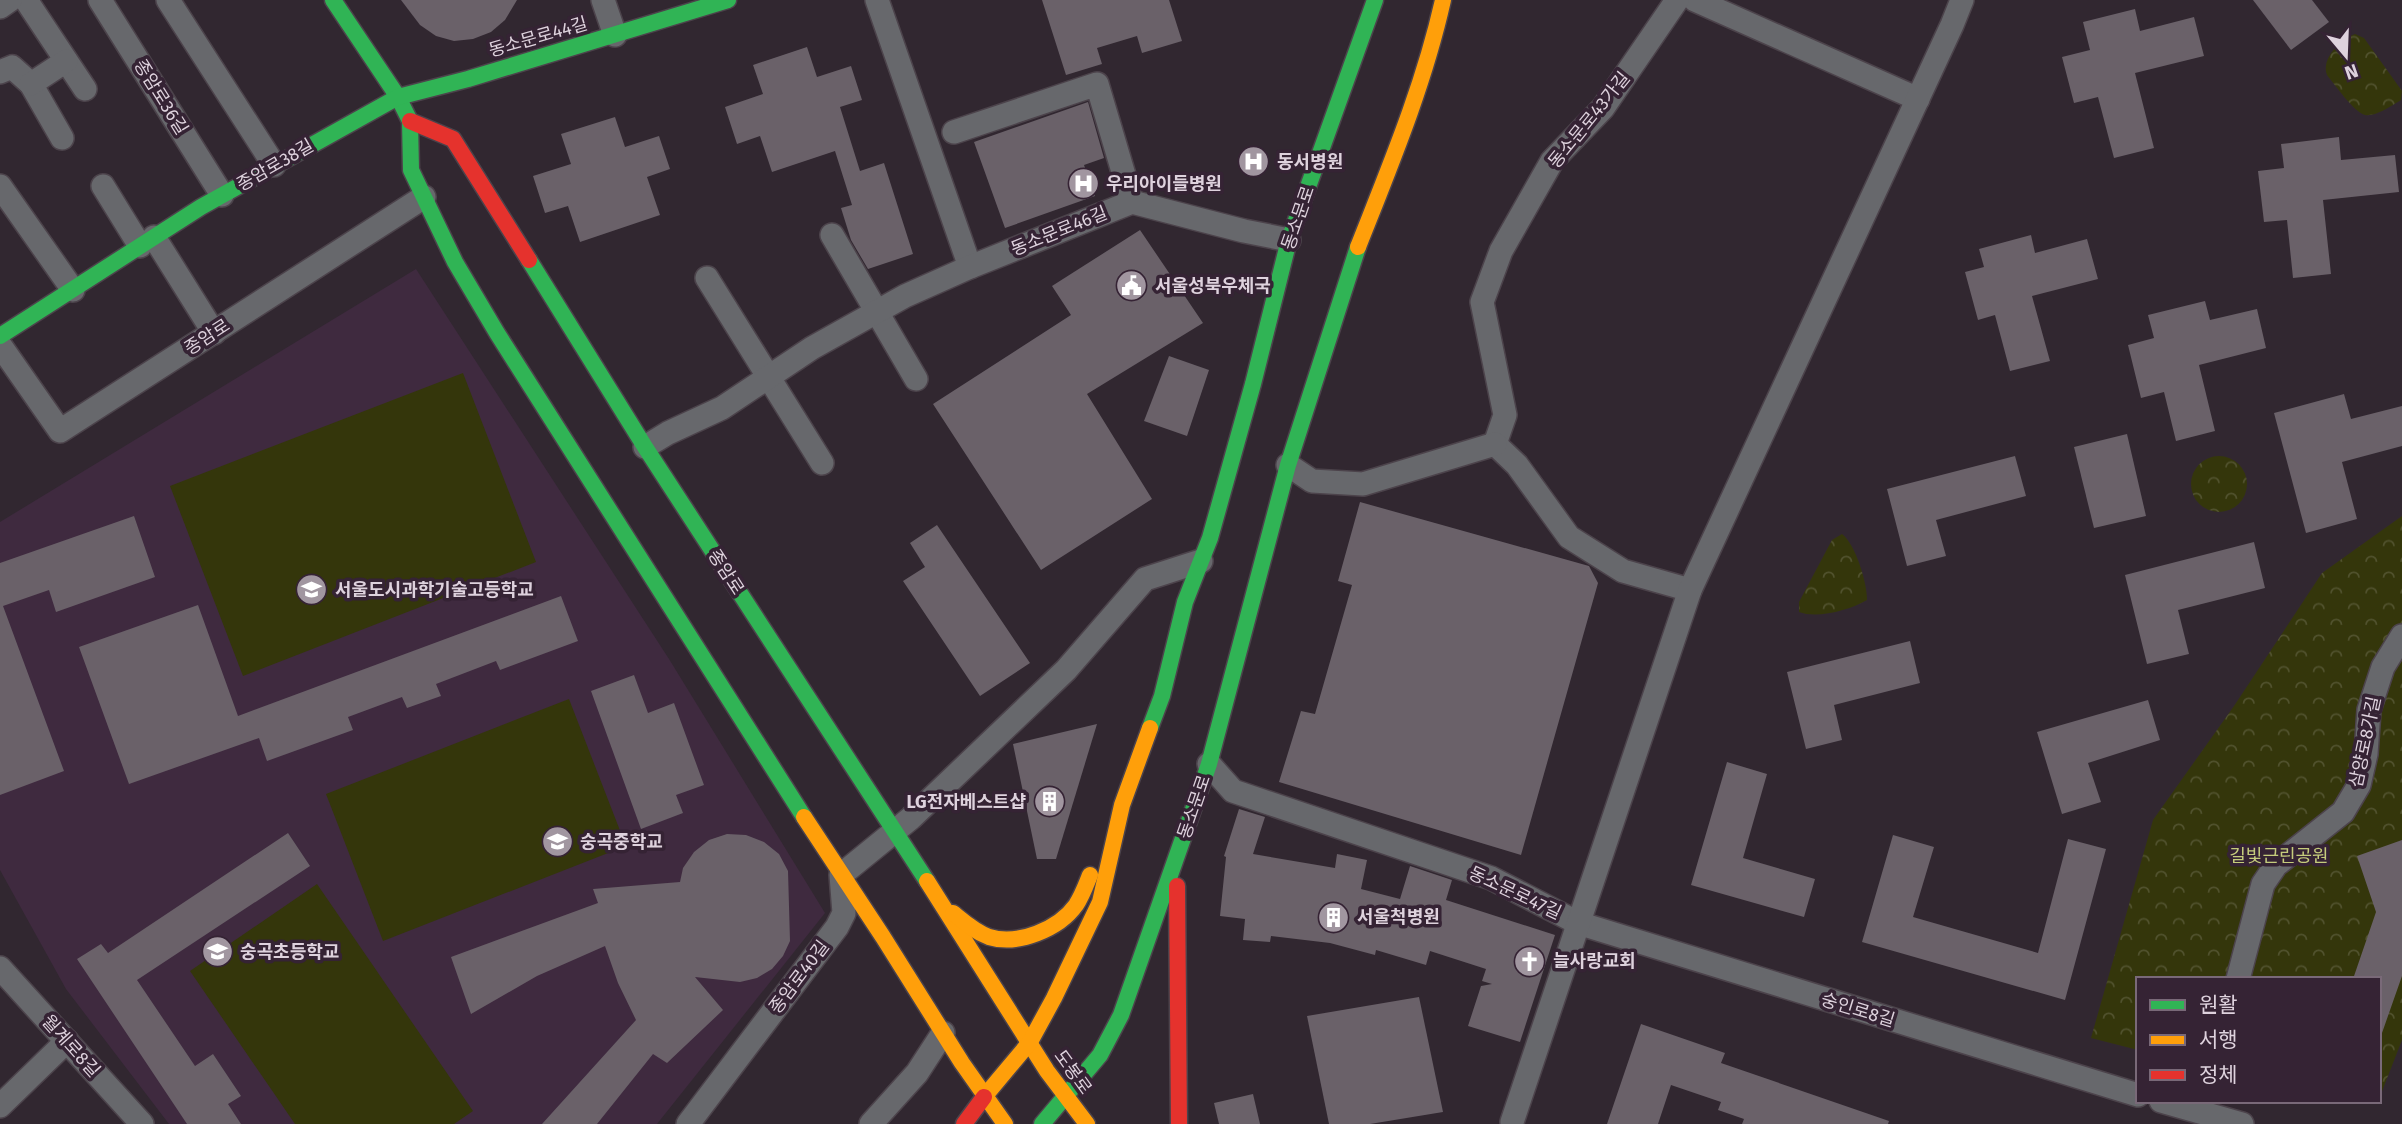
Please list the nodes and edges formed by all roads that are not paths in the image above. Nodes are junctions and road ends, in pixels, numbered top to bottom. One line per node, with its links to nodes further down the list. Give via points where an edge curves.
1 (10, 0): 14 (street)
2 (26, 0): 16 (street)
3 (100, 0): 28 (street, 종암로36길)
4 (168, 0): 25 (street)
5 (332, 0): 20 (main road)
6 (603, 0): 15 (street)
7 (728, 0): 15 (main road, 동소문로44길)
8 (877, 0): 34 (street)
9 (1375, 0): 32 (main road, 동소문로)
10 (1443, 0): 46 (main road, 동소문로, via 1433,44 1394,160 1352,261)
11 (1677, 0): 43 (street, 동소문로43가길, via 1603,108 1552,162 1501,251 1482,302 1504,415)
12 (1695, 0): 21 (street)
13 (1962, 0): 21 (street, 동소문로47길)
14 (0, 7)
15 (615, 35): 20 (main road, 동소문로44길)
16 (66, 61): 18 (street); 19 (street)
17 (0, 72): 18 (street, via 12,67)
18 (31, 84): 24 (street)
19 (85, 89)
20 (398, 97): 22 (main road); 25 (main road, 종암로38길)
21 (1918, 99): 48 (street, 동소문로47길)
22 (410, 121): 29 (main road, via 411,170); 44 (main road, 종암로, via 453,139)
23 (954, 132): 30 (street, via 1096,79)
24 (62, 138)
25 (274, 165): 28 (main road, 종암로38길)
26 (0, 186): 36 (street)
27 (103, 186): 33 (street)
28 (222, 195): 33 (main road, 종암로38길)
29 (424, 197): 38 (street, 종암로); 54 (main road, via 455,262 497,332)
30 (1132, 202): 32 (street); 34 (street, 동소문로46길)
31 (832, 235): 37 (street)
32 (1289, 240): 47 (main road, 동소문로)
33 (147, 242): 36 (main road, 종암로38길); 38 (street)
34 (970, 267): 37 (street, 동소문로46길)
35 (707, 278): 40 (street)
36 (72, 290): 39 (main road, 종암로38길)
37 (877, 311): 40 (street, 동소문로46길); 41 (street)
38 (214, 333): 42 (street, 종암로)
39 (1, 336): 42 (street, 종암로38길)
40 (769, 376): 44 (street, 동소문로46길, via 722,408); 45 (street)
41 (916, 379)
42 (60, 431)
43 (1495, 444): 46 (street, via 1363,484 1311,481); 48 (street, via 1517,465 1569,537 1623,571)
44 (645, 447): 52 (main road, 종암로)
45 (822, 463)
46 (1288, 464): 50 (main road, 동소문로)
47 (1202, 561): 51 (main road, 동소문로, via 1185,602 1162,696); 52 (street, via 1145,579 1066,670)
48 (1689, 590): 56 (street, 동소문로47길)
49 (2402, 636): 58 (street, 삼양로8가길, via 2383,667 2369,710 2359,786 2343,813 2276,865 2263,884)
50 (1209, 764): 53 (main road, 동소문로); 56 (street, 동소문로47길, via 1233,791 1491,878)
51 (1122, 805): 55 (main road, via 1076,906 1051,928 995,939 969,927); 61 (main road, 동소문로, via 1100,902)
52 (894, 832): 54 (street); 55 (main road, 종암로)
53 (1179, 851): 63 (main road, 동소문로, via 1121,1016 1100,1055); 76 (main road)
54 (841, 875): 59 (main road); 70 (street, 종암로40길, via 844,913 837,927)
55 (943, 904): 61 (main road, 종암로)
56 (1578, 923): 62 (street, 숭인로8길); 68 (street)
57 (0, 968): 60 (street, 월계로8길)
58 (2239, 977)
59 (943, 1033): 64 (main road); 71 (street, via 917,1073)
60 (67, 1041): 66 (street); 69 (street, 월계로8길)
61 (1030, 1042): 63 (main road, 도봉로); 64 (main road, 동소문로)
62 (2136, 1094)
63 (1067, 1096): 74 (main road, 동소문로); 75 (main road, 도봉로)
64 (984, 1097): 72 (main road, 동소문로); 73 (main road)
65 (2175, 1103): 67 (street)
66 (0, 1106)
67 (2204, 1107): 77 (street)
68 (1508, 1123)
69 (142, 1124)
70 (688, 1124)
71 (871, 1124)
72 (964, 1124)
73 (1005, 1124)
74 (1042, 1124)
75 (1087, 1124)
76 (1179, 1124)
77 (2242, 1124)

